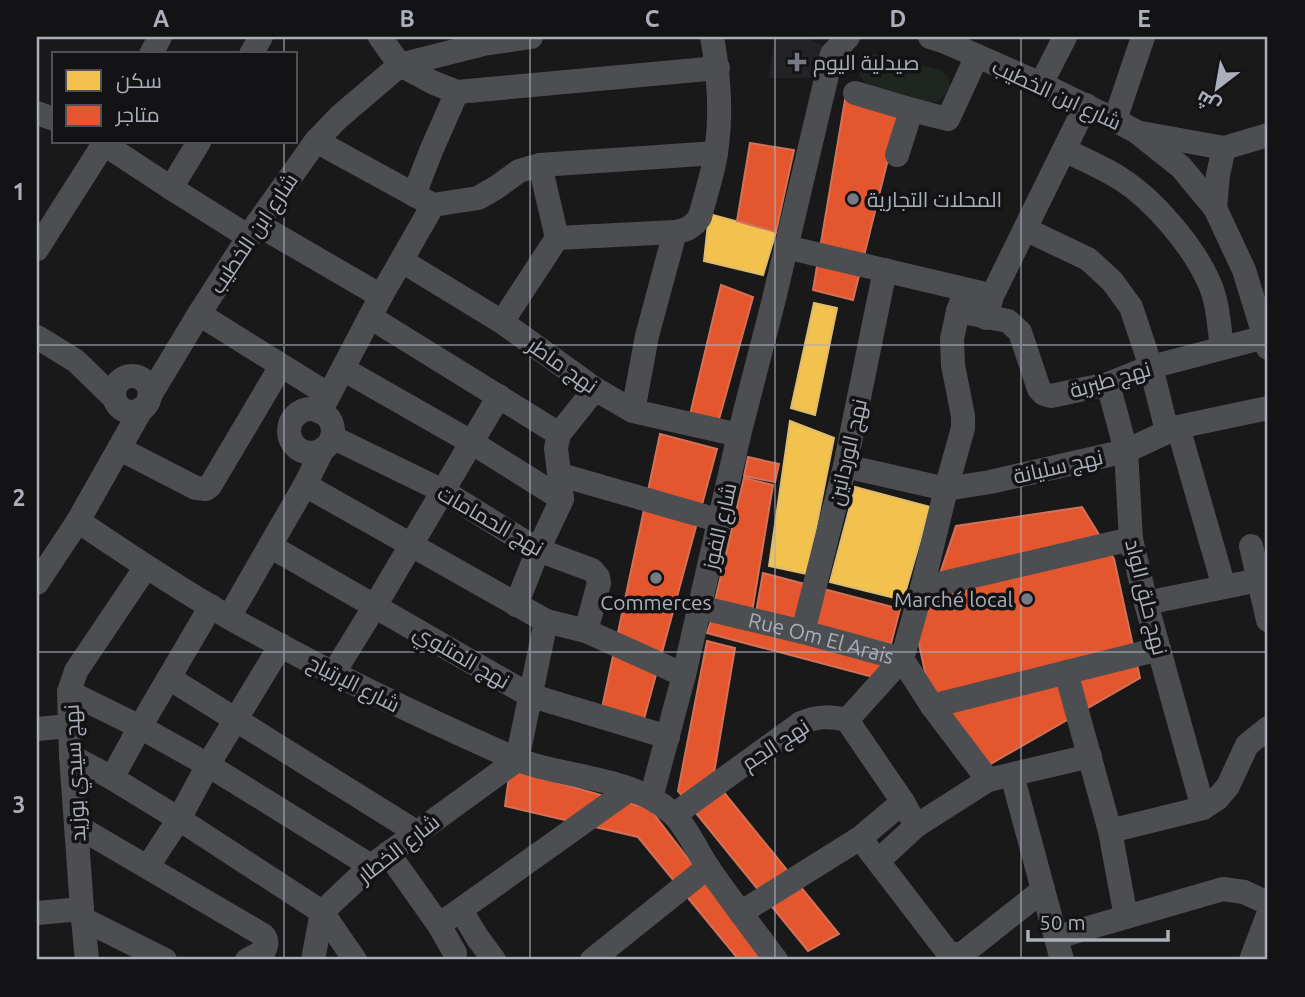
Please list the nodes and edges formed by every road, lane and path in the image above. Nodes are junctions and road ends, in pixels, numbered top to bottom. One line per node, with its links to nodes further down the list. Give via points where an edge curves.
1 (380, 37): 9 (street)
2 (531, 37): 9 (street, شارع ابن الخطيب)
3 (712, 37): 10 (street)
4 (1065, 37): 11 (street)
5 (1143, 37): 16 (street)
6 (939, 38): 8 (street, شارع ابن الخطيب)
7 (835, 42): 34 (street, شارع الفوز)
8 (977, 56): 11 (street, شارع ابن الخطيب); 15 (street, شارع ابن الخطيب, via 948,119)
9 (400, 65): 12 (street); 18 (street, شارع ابن الخطيب)
10 (718, 68): 12 (street); 24 (street)
11 (1041, 84): 14 (street, شارع ابن الخطيب)
12 (457, 92): 28 (street, via 431,151)
13 (855, 93): 15 (street, شارع ابن الخطيب)
14 (1086, 105): 16 (street, شارع ابن الخطيب); 23 (street)
15 (911, 111): 25 (street)
16 (1126, 126): 22 (street, شارع ابن الخطيب); 29 (street, شارع ابن الخطيب, via 1181,167)
17 (1268, 135): 22 (street, شارع ابن الخطيب)
18 (316, 141): 28 (street); 31 (street, شارع ابن الخطيب)
19 (102, 144): 35 (street)
20 (106, 144): 27 (street)
21 (198, 144): 27 (street)
22 (1224, 148): 29 (street)
23 (1064, 150): 30 (street); 45 (street, via 1133,187 1187,244 1209,281)
24 (716, 153): 26 (street); 32 (street, via 700,217 687,230)
25 (897, 155)
26 (540, 165): 28 (street, via 519,171 478,198); 33 (street)
27 (171, 188): 31 (street)
28 (424, 200): 36 (street)
29 (1215, 208): 44 (street, شارع ابن الخطيب, via 1244,270)
30 (1025, 229): 40 (street); 49 (street, via 1088,259 1112,281 1131,307)
31 (253, 230): 39 (street); 41 (street, شارع ابن الخطيب)
32 (675, 232): 33 (street); 59 (street, via 647,336)
33 (558, 238): 42 (street)
34 (786, 247): 37 (street, نهج طبربة); 62 (street, شارع الفوز)
35 (37, 249)
36 (402, 261): 39 (street); 42 (street, نهج ماطر)
37 (885, 270): 38 (street, نهج طبربة); 67 (street, نهج الوردانين)
38 (962, 301): 40 (street, نهج طبربة); 70 (street, via 952,339 963,428)
39 (375, 306): 50 (street); 54 (street)
40 (989, 307): 52 (street, نهج طبربة, via 1020,332 1044,394)
41 (199, 314): 46 (street, شارع ابن الخطيب); 48 (street)
42 (502, 322): 53 (street, نهج ماطر)
43 (37, 337): 47 (street)
44 (1267, 343): 45 (street, نهج طبربة)
45 (1222, 348): 49 (street, نهج طبربة)
46 (172, 359): 51 (street); 56 (street, شارع ابن الخطيب)
47 (76, 361): 51 (street); 55 (street)
48 (281, 366): 57 (street); 64 (street, via 206,489 196,488)
49 (1151, 367): 52 (street, نهج طبربة); 60 (street)
50 (343, 369): 57 (street); 63 (street)
51 (131, 377): 55 (street, via 116,385); 56 (street, via 146,384)
52 (1108, 384): 66 (street, نهج حلق الواد)
53 (595, 389): 59 (street, نهج ماطر); 61 (street)
54 (499, 396): 61 (street); 63 (street)
55 (116, 401): 56 (street, via 129,412); 64 (street)
56 (146, 403): 64 (street, شارع ابن الخطيب)
57 (325, 403): 65 (street, via 332,425); 65 (street, via 299,414 290,433 296,446 309,453)
58 (1268, 408): 60 (street, نهج سليانة)
59 (633, 411): 62 (street, نهج ماطر)
60 (1172, 429): 66 (street, نهج سليانة); 79 (street)
61 (559, 434): 69 (street, via 556,448)
62 (739, 435): 73 (street, شارع الفوز)
63 (471, 442): 69 (street); 71 (street)
64 (123, 443): 72 (street, شارع ابن الخطيب)
65 (328, 443): 68 (street); 71 (street, نهج الحمامات)
66 (1126, 451): 70 (street, نهج سليانة); 74 (street, نهج حلق الواد)
67 (845, 466): 70 (street, نهج سليانة); 93 (street, نهج الوردانين)
68 (305, 485): 75 (street); 77 (street)
69 (562, 487): 73 (street); 78 (street)
70 (946, 489): 83 (street)
71 (443, 491): 75 (street); 78 (street, نهج الحمامات)
72 (78, 521): 80 (street, شارع الإرتياح); 82 (street, شارع ابن الخطيب)
73 (720, 521): 88 (street, شارع الفوز)
74 (1130, 539): 83 (street); 85 (street, نهج حلق الواد)
75 (412, 544): 86 (street); 87 (street)
76 (1260, 544): 79 (street); 81 (street)
77 (270, 547): 87 (street, نهج المتلوي); 89 (street)
78 (538, 550): 86 (street); 92 (street, نهج الحمامات, via 592,570 598,577)
79 (1215, 555): 84 (street)
80 (146, 567): 89 (street, شارع الإرتياح); 101 (street, نهج سيدي بوزيد, via 76,671)
81 (1259, 580): 84 (street); 90 (street)
82 (37, 583)
83 (922, 587): 96 (street)
84 (1224, 587): 85 (street)
85 (1146, 603): 95 (street, نهج حلق الواد)
86 (516, 605): 91 (street)
87 (375, 607): 98 (street); 102 (street, نهج المتلوي)
88 (699, 607): 93 (street, Rue Om El Arais); 99 (street, شارع الفوز)
89 (220, 611): 94 (street, شارع الإرتياح); 100 (street)
90 (1268, 620)
91 (545, 621): 92 (street); 102 (street)
92 (586, 631): 99 (street)
93 (803, 632): 96 (street, Rue Om El Arais)
94 (281, 645): 98 (street, شارع الإرتياح); 104 (street)
95 (1160, 649): 97 (street); 119 (street, نهج حلق الواد)
96 (902, 659): 103 (street, Rue Om El Arais); 105 (street)
97 (1066, 672): 103 (street); 112 (street)
98 (333, 674): 113 (street, شارع الإرتياح)
99 (684, 675): 110 (street, شارع الفوز)
100 (169, 678): 104 (street); 107 (street)
101 (69, 692): 106 (street, نهج سيدي بوزيد); 107 (street)
102 (530, 695): 110 (street, نهج المتلوي); 113 (street)
103 (932, 706): 116 (street, Rue Om El Arais)
104 (236, 719): 114 (street); 125 (street)
105 (847, 720): 118 (street); 120 (street, نهج الجم, via 812,718 801,723)
106 (69, 726): 109 (street); 111 (street, نهج سيدي بوزيد)
107 (140, 727): 114 (street); 115 (street)
108 (1268, 728): 119 (street, via 1247,745 1228,786)
109 (37, 729)
110 (668, 737): 117 (street, شارع الفوز)
111 (71, 756): 115 (street); 122 (street, نهج سيدي بوزيد)
112 (1090, 756): 116 (street); 124 (street)
113 (517, 760): 117 (street, شارع الإرتياح); 125 (street, شارع الخطار)
114 (208, 765): 121 (street); 127 (street)
115 (112, 778): 121 (street)
116 (1000, 778): 123 (street); 131 (street)
117 (640, 793): 120 (street); 133 (street)
118 (903, 802): 123 (street); 126 (street)
119 (1203, 808): 124 (street)
120 (674, 815): 130 (street)
121 (179, 819): 129 (street); 134 (street)
122 (77, 826): 129 (street); 137 (street, نهج سيدي بوزيد)
123 (916, 826): 128 (street)
124 (1110, 831): 139 (street)
125 (416, 832): 127 (street, شارع الخطار)
126 (860, 838): 128 (street); 135 (street)
127 (379, 859): 134 (street, شارع الخطار); 140 (street)
128 (878, 861): 131 (street, via 946,950 956,955)
129 (148, 866): 144 (street, via 263,935 266,947)
130 (708, 867): 135 (street); 150 (street)
131 (1043, 891): 142 (street)
132 (1268, 903): 139 (street, via 1223,888)
133 (461, 910): 140 (street); 141 (street)
134 (322, 912): 147 (street); 148 (street)
135 (742, 912): 151 (street)
136 (37, 913): 137 (street)
137 (82, 914): 145 (street, نهج سيدي بوزيد); 146 (street)
138 (1268, 915): 152 (street)
139 (1126, 917): 142 (street)
140 (439, 925): 143 (street)
141 (477, 937): 143 (street); 149 (street)
142 (1059, 949)
143 (450, 956)
144 (254, 959)
145 (87, 960)
146 (165, 960)
147 (313, 960)
148 (355, 960)
149 (494, 960)
150 (592, 960)
151 (776, 960)
152 (1251, 960)

